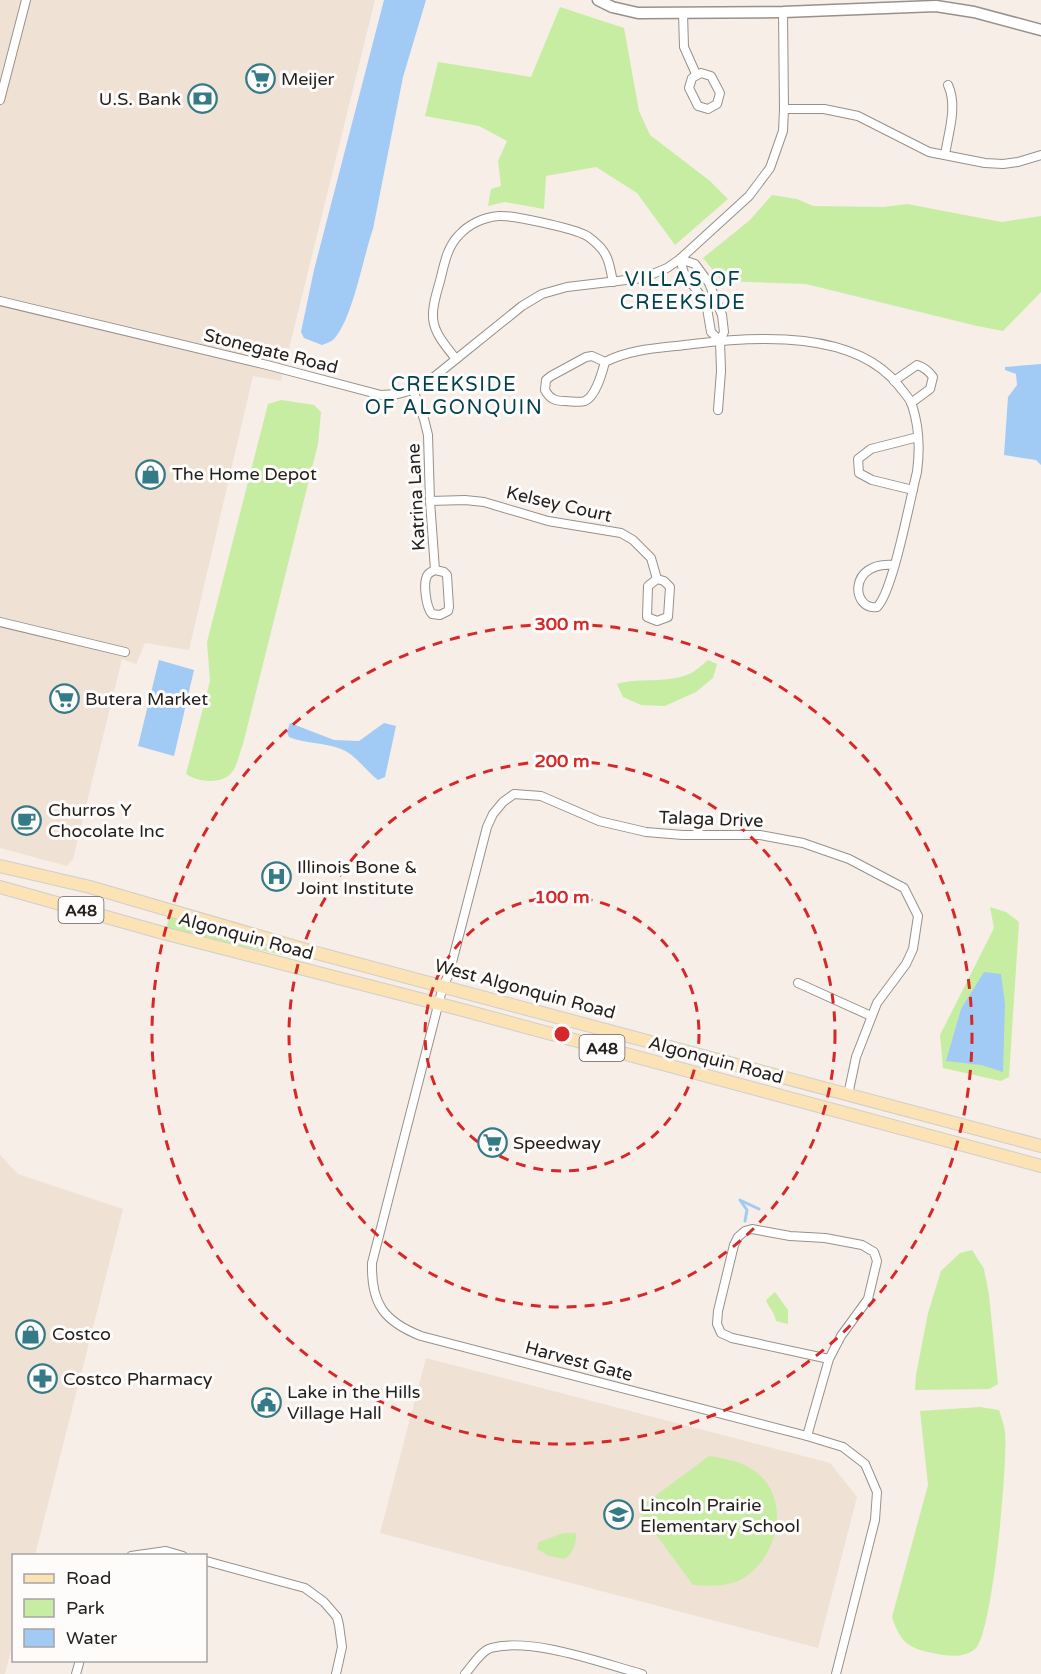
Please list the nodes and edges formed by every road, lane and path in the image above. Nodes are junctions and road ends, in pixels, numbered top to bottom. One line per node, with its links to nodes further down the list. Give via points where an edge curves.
1 (26, 0): 8 (street)
2 (598, 0): 4 (street, via 638,13)
3 (783, 12): 4 (street); 5 (street, via 936,6); 9 (street, Stonegate Road)
4 (683, 13): 6 (street, via 684,47)
5 (1041, 30)
6 (696, 74): 6 (street, via 689,82 694,102 703,108 713,107 720,99 715,80 706,73)
7 (948, 85): 10 (street, via 953,104)
8 (0, 100)
9 (784, 109): 10 (street, via 824,109 858,117 915,147); 12 (street, Stonegate Road, via 776,156 766,173 749,196)
10 (945, 155): 11 (street, via 1003,164)
11 (1041, 155)
12 (680, 259): 13 (street, Stonegate Road, via 643,278); 15 (street, via 684,273 707,308 711,332); 15 (street, via 695,264 717,298 724,332)
13 (613, 282): 16 (street, Stonegate Road, via 542,294); 16 (street, via 608,258 583,234 511,216 478,221 452,244 433,310 436,333)
14 (0, 301): 19 (street, Stonegate Road, via 381,395)
15 (720, 341): 17 (street, via 636,351); 18 (street, via 771,339 830,346 871,361); 21 (street)
16 (456, 359): 19 (street, Stonegate Road)
17 (604, 362): 17 (street, via 592,356 576,362 546,381 545,390 552,399 587,400)
18 (894, 381): 20 (street); 20 (street, via 917,366 933,377 930,389)
19 (413, 390): 24 (street, Katrina Lane, via 428,435)
20 (911, 403): 22 (street)
21 (718, 410)
22 (918, 437): 23 (street); 23 (street, via 871,450 858,459 859,473)
23 (913, 490): 25 (street)
24 (430, 501): 26 (street, Katrina Lane); 27 (street, Kelsey Court, via 484,502 548,521 621,533 651,558)
25 (894, 565): 25 (street, via 883,601 873,608 866,605 859,591 865,572 878,565)
26 (435, 570): 26 (street, Katrina Lane, via 426,579 427,606 432,614 440,615 450,606 447,575)
27 (657, 579): 27 (street, Kelsey Court, via 670,587 668,617 657,621 647,617 648,586)
28 (0, 622): 29 (street)
29 (125, 652)
30 (0, 866): 33 (main road, West Algonquin Road / A48, via 90,887)
31 (0, 887): 34 (main road, Algonquin Road / A48)
32 (798, 982): 35 (street)
33 (443, 986): 34 (street, Talaga Drive); 35 (street, Talaga Drive, via 487,827 502,802 514,794 541,796 599,821 646,832 760,835 802,843 849,859 904,888 918,916 913,949); 36 (main road, West Algonquin Road / A48)
34 (439, 1005): 38 (main road, Algonquin Road / A48); 40 (street, Harvest Gate, via 372,1263 375,1299 383,1310 405,1330 421,1336)
35 (871, 1016): 36 (street, Talaga Drive)
36 (848, 1095): 37 (main road, West Algonquin Road / A48)
37 (1041, 1146)
38 (1041, 1166)
39 (829, 1359): 39 (street, via 868,1299 877,1261 874,1252 839,1240 745,1230 734,1245 718,1311 721,1333); 40 (street)
40 (807, 1436): 47 (street, Harvest Gate, via 843,1447 865,1464 877,1492 875,1520)
41 (145, 1554): 42 (street)
42 (176, 1554)
43 (207, 1561): 44 (street, via 305,1588 324,1602 339,1625 342,1647)
44 (336, 1674)
45 (465, 1674): 46 (street, via 490,1648 521,1645)
46 (642, 1674)
47 (836, 1674)

